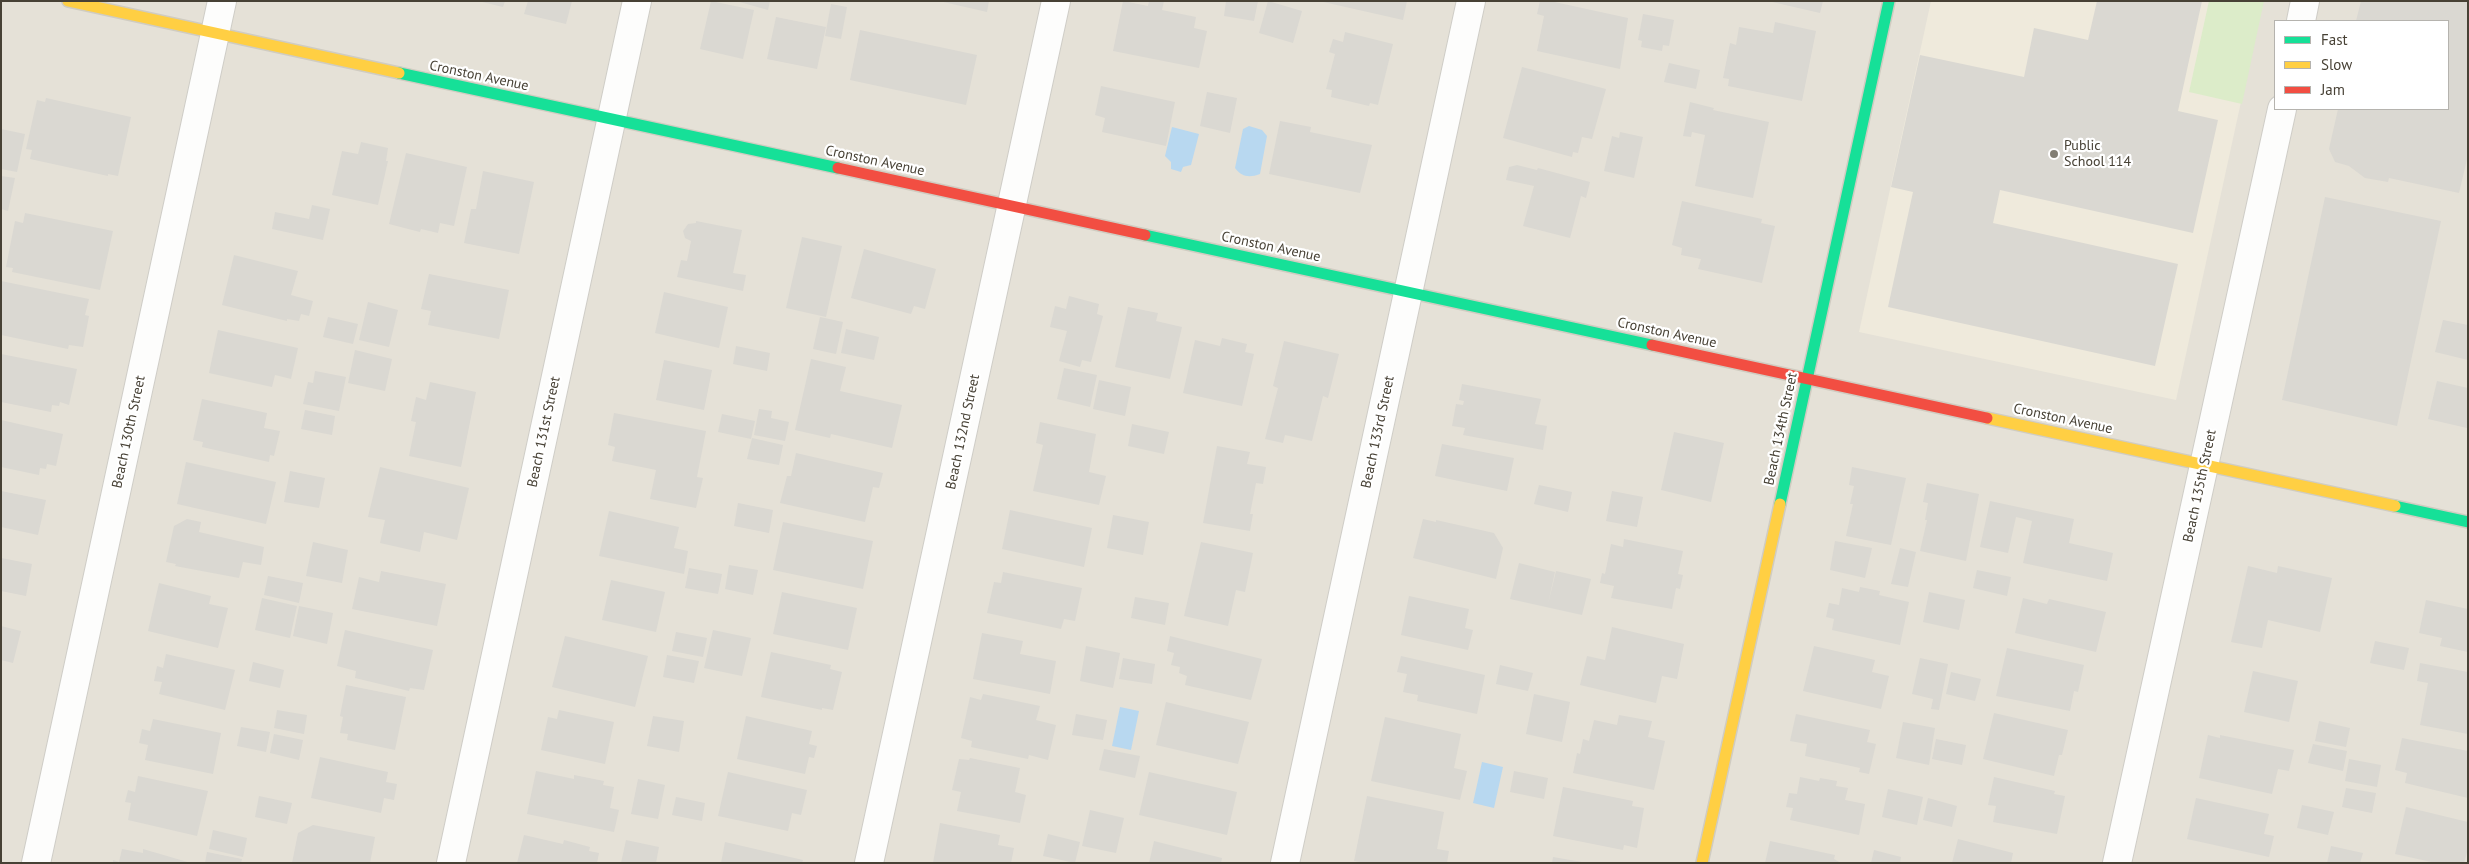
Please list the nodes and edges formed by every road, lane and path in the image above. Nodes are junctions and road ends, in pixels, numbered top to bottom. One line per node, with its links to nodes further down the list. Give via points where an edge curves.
1 (68, 1): 9 (street, Cronston Avenue)
2 (222, 1): 9 (street, Beach 130th Street)
3 (637, 1): 11 (street, Beach 131st Street)
4 (1056, 1): 12 (street, Beach 132nd Street)
5 (1471, 1): 13 (street, Beach 133rd Street)
6 (1889, 1): 14 (street, Beach 134th Street)
7 (2305, 1): 8 (street)
8 (2301, 20)
9 (215, 34): 11 (street, Cronston Avenue); 17 (street, Beach 130th Street)
10 (2282, 110): 15 (street, Beach 135th Street)
11 (611, 120): 12 (street, Cronston Avenue); 18 (street, Beach 131st Street)
12 (1012, 206): 13 (street, Cronston Avenue); 19 (street, Beach 132nd Street)
13 (1409, 292): 14 (street, Cronston Avenue); 20 (street, Beach 133rd Street)
14 (1806, 379): 15 (street, Cronston Avenue); 21 (street, Beach 134th Street)
15 (2204, 465): 16 (street, Cronston Avenue); 22 (street, Beach 135th Street)
16 (2468, 522)
17 (36, 863)
18 (451, 863)
19 (869, 863)
20 (1285, 863)
21 (1702, 863)
22 (2117, 863)

